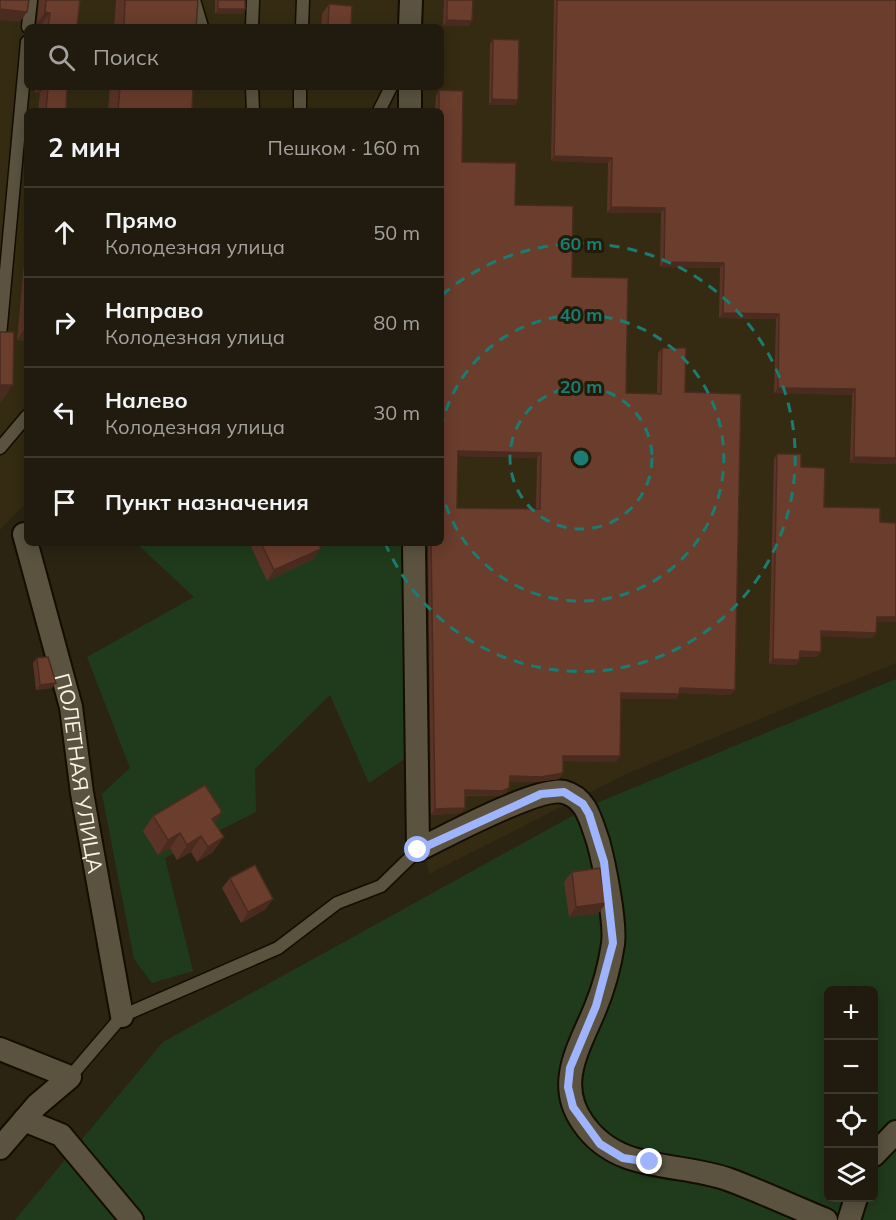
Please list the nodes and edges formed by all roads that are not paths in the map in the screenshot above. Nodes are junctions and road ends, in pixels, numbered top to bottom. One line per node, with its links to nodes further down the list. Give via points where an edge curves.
1 (31, 0): 6 (lane)
2 (194, 0): 7 (lane)
3 (253, 0): 8 (lane)
4 (303, 0): 9 (lane)
5 (411, 0): 10 (street)
6 (28, 24)
7 (201, 24)
8 (252, 24)
9 (302, 24)
10 (410, 24)
11 (24, 75): 20 (lane)
12 (252, 90): 16 (lane)
13 (300, 90): 17 (lane)
14 (390, 90): 18 (lane)
15 (410, 90): 19 (street)
16 (253, 108)
17 (300, 108)
18 (381, 108)
19 (410, 108)
20 (0, 336)
21 (24, 420): 22 (lane)
22 (0, 448)
23 (27, 546): 26 (street, ПОЛЕТНАЯ УЛИЦА, via 71,707 82,793)
24 (414, 546): 25 (street)
25 (418, 850): 26 (lane, via 381,886 337,903 278,948); 35 (street, via 541,794 564,792 583,804 604,862 613,943 596,1006 570,1068 568,1087 573,1107 600,1144 623,1158 728,1179)
26 (122, 1016): 28 (lane)
27 (0, 1049): 28 (street)
28 (70, 1077): 29 (street)
29 (24, 1120): 31 (street); 34 (street, via 61,1135)
30 (896, 1132): 32 (street)
31 (0, 1148)
32 (878, 1150)
33 (854, 1202): 36 (street)
34 (132, 1220)
35 (826, 1220)
36 (849, 1220)

